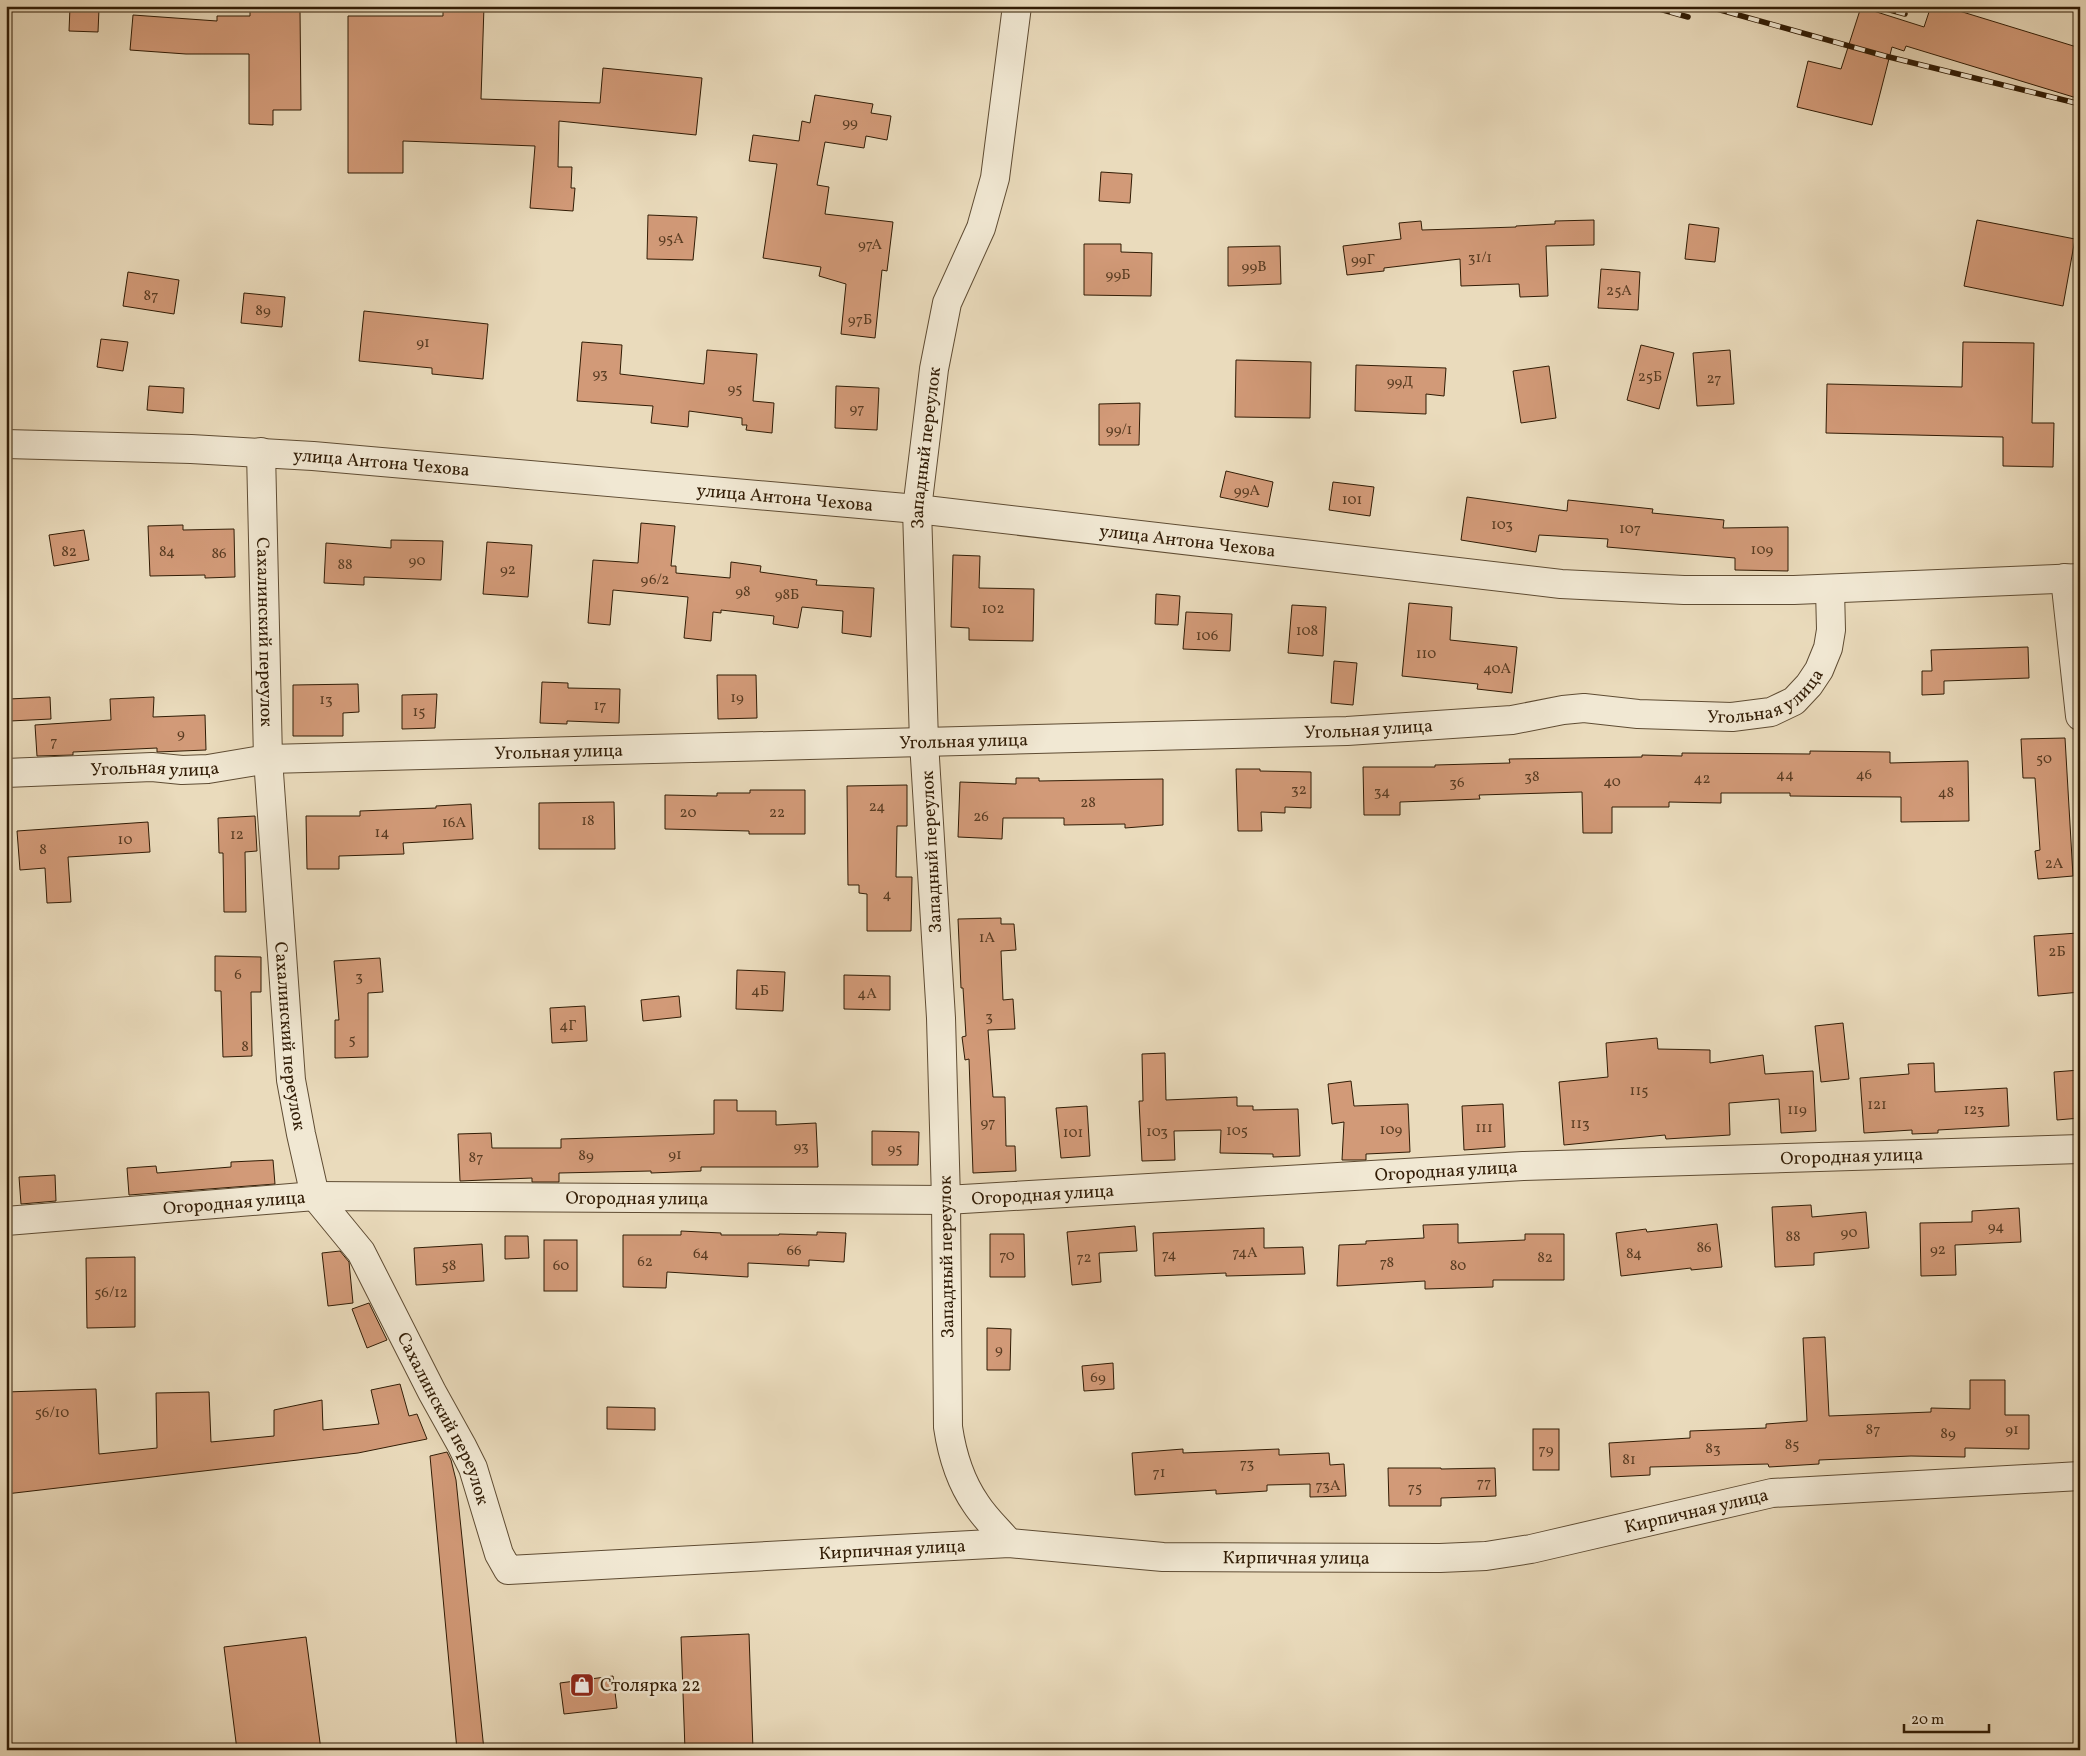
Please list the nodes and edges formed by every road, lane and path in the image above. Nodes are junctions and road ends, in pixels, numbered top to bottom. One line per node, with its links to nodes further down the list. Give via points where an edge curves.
1 (1017, 6): 4 (street, Западный переулок, via 995,178 981,228 947,303 934,369)
2 (6, 444): 3 (street, улица Антона Чехова)
3 (261, 452): 4 (street, улица Антона Чехова); 9 (street, Сахалинский переулок)
4 (917, 509): 6 (street, улица Антона Чехова, via 1561,584 1684,590); 8 (street, Западный переулок)
5 (2073, 578): 6 (street); 7 (street)
6 (1830, 588): 8 (street, Угольная улица, via 1831,630 1819,670 1794,701 1771,712 1732,716 1638,714 1584,708 1512,720 1347,731)
7 (2080, 716)
8 (924, 742): 9 (street, Угольная улица); 13 (street, Западный переулок, via 941,1018)
9 (268, 759): 10 (street, Угольная улица, via 182,770 152,767); 12 (street, Сахалинский переулок, via 291,1080)
10 (6, 773)
11 (2080, 1149): 13 (street, Огородная улица, via 1523,1166)
12 (315, 1196): 13 (street, Огородная улица); 14 (street, Огородная улица); 17 (street, Сахалинский переулок, via 360,1252 462,1446 482,1492 499,1554)
13 (946, 1200): 16 (street, Западный переулок, via 948,1427 952,1453 975,1504)
14 (6, 1222)
15 (2080, 1476): 16 (street, Кирпичная улица, via 1772,1493 1531,1549 1486,1556 1163,1557)
16 (1009, 1543): 17 (street, Кирпичная улица)
17 (508, 1570)

